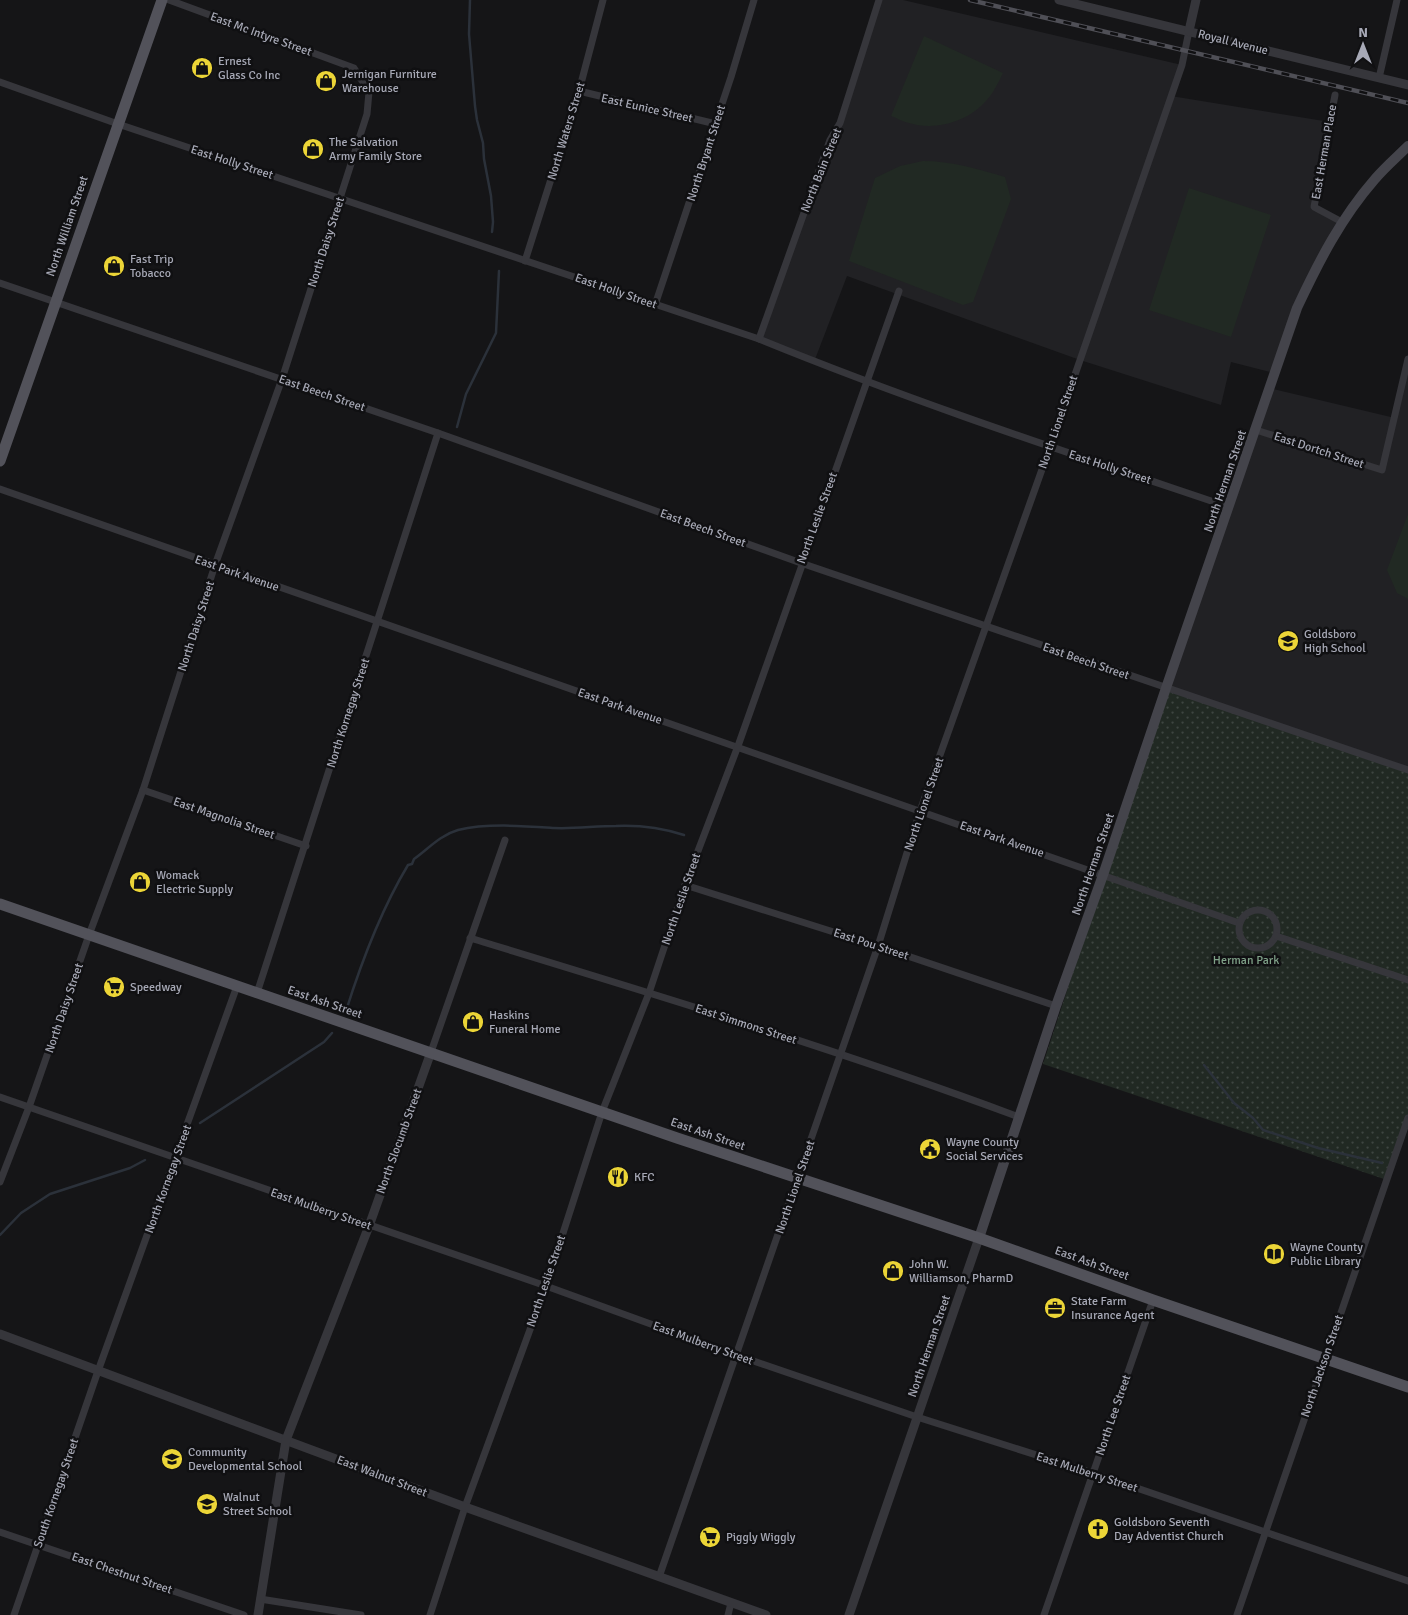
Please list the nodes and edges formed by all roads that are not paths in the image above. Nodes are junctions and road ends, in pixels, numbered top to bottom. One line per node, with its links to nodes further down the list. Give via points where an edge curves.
1 (162, 0): 16 (main road, North William Street)
2 (169, 0): 10 (street, East Mc Intyre Street)
3 (603, 0): 14 (street, North Waters Street)
4 (754, 0): 17 (street, North Bryant Street)
5 (879, 0): 26 (street, North Bain Street, via 840,123 830,140)
6 (1059, 0): 9 (street, Royall Avenue)
7 (1196, 0): 9 (street)
8 (1397, 0): 11 (street)
9 (1189, 31): 11 (street, Royall Avenue); 32 (street, North Lionel Street, via 1182,65)
10 (354, 68): 19 (street, North Daisy Street, via 369,92 368,114)
11 (1379, 78): 13 (street, Royall Avenue)
12 (0, 82): 16 (street, East Holly Street)
13 (1408, 85)
14 (579, 91): 17 (street, East Eunice Street); 21 (street, North Waters Street)
15 (1335, 95): 20 (street, East Herman Place, via 1314,207)
16 (118, 124): 19 (street, East Holly Street); 24 (main road, North William Street)
17 (716, 124): 25 (street, North Bryant Street)
18 (1408, 146): 20 (main road, North Herman Street, via 1375,178)
19 (340, 197): 21 (street, East Holly Street); 28 (street, North Daisy Street)
20 (1342, 222): 30 (main road, North Herman Street, via 1318,261 1297,308)
21 (525, 261): 25 (street, East Holly Street)
22 (0, 283): 24 (street, East Beech Street)
23 (899, 291): 29 (street, North Leslie Street)
24 (55, 302): 28 (street, East Beech Street); 33 (main road, North William Street)
25 (655, 305): 26 (street, East Holly Street)
26 (759, 339): 29 (street, East Holly Street)
27 (1408, 359): 30 (street, East Dortch Street, via 1382,470)
28 (282, 379): 31 (street, East Beech Street); 37 (street, North Daisy Street)
29 (866, 381): 32 (street, East Holly Street); 36 (street, North Leslie Street)
30 (1256, 430): 35 (main road, North Herman Street)
31 (438, 433): 36 (street, East Beech Street); 38 (street, North Kornegay Street)
32 (1050, 447): 35 (street, East Holly Street); 39 (street, North Lionel Street)
33 (0, 461)
34 (0, 490): 37 (street, East Park Avenue)
35 (1229, 507): 40 (main road, North Herman Street)
36 (801, 563): 39 (street, East Beech Street); 41 (street, North Leslie Street)
37 (215, 566): 38 (street, East Park Avenue); 43 (street, North Daisy Street)
38 (377, 622): 41 (street, East Park Avenue); 46 (street, North Kornegay Street)
39 (986, 627): 40 (street, East Beech Street); 44 (street, North Lionel Street)
40 (1166, 688): 42 (street, East Beech Street); 47 (main road, North Herman Street)
41 (738, 746): 44 (street, East Park Avenue); 48 (street, North Leslie Street)
42 (1408, 770)
43 (142, 790): 46 (street, East Magnolia Street); 51 (street, North Daisy Street)
44 (920, 811): 47 (street, East Park Avenue); 54 (street, North Lionel Street)
45 (506, 840): 53 (street, North Slocumb Street)
46 (306, 846): 57 (street, North Kornegay Street)
47 (1103, 875): 50 (street, East Park Avenue); 59 (main road, North Herman Street)
48 (685, 884): 54 (street, East Pou Street); 58 (street, North Leslie Street)
49 (0, 904): 51 (main road, East Ash Street)
50 (1238, 923): 52 (street, via 1239,936 1251,947 1266,946); 52 (street, via 1250,911 1265,911 1276,922)
51 (89, 935): 56 (main road, East Ash Street); 63 (street, North Daisy Street)
52 (1276, 936): 55 (street)
53 (470, 938): 58 (street, East Simmons Street); 60 (street, North Slocumb Street)
54 (878, 946): 59 (street, East Pou Street); 61 (street, North Lionel Street)
55 (1408, 980)
56 (237, 986): 57 (main road, East Ash Street); 67 (street, North Kornegay Street)
57 (257, 993): 60 (main road, East Ash Street)
58 (649, 993): 61 (street, East Simmons Street); 64 (street, North Leslie Street)
59 (1056, 1006): 65 (main road, North Herman Street)
60 (431, 1052): 64 (main road, East Ash Street); 70 (street, North Slocumb Street)
61 (840, 1055): 65 (street, East Simmons Street); 68 (street, North Lionel Street)
62 (0, 1097): 63 (street, East Mulberry Street)
63 (29, 1107): 67 (street, East Mulberry Street); 69 (street, North Daisy Street)
64 (602, 1112): 68 (main road, East Ash Street); 72 (street, North Leslie Street)
65 (1019, 1117): 71 (main road, North Herman Street)
66 (1408, 1118): 76 (street, North Jackson Street)
67 (176, 1158): 70 (street, East Mulberry Street); 77 (street, North Kornegay Street)
68 (798, 1178): 71 (main road, East Ash Street); 75 (street, North Lionel Street)
69 (0, 1182)
70 (369, 1226): 72 (street, East Mulberry Street); 80 (street, North Slocumb Street)
71 (979, 1238): 73 (main road, East Ash Street); 79 (street, North Herman Street)
72 (546, 1286): 75 (street, East Mulberry Street); 82 (street, North Leslie Street)
73 (1153, 1300): 76 (main road, East Ash Street); 81 (street, North Lee Street)
74 (0, 1334): 77 (street, East Walnut Street)
75 (736, 1355): 79 (street, East Mulberry Street); 86 (street, North Lionel Street)
76 (1325, 1358): 78 (main road, East Ash Street); 84 (street, North Jackson Street)
77 (98, 1371): 80 (street, East Walnut Street); 85 (street, South Kornegay Street)
78 (1408, 1387)
79 (918, 1417): 81 (street, East Mulberry Street); 97 (street, North Herman Street)
80 (286, 1440): 82 (street, East Walnut Street); 88 (street, North Slocumb Street)
81 (1093, 1473): 84 (street, East Mulberry Street); 98 (street, North Lee Street)
82 (465, 1507): 86 (street, East Walnut Street); 94 (street, North Leslie Street)
83 (0, 1532): 85 (street, East Chestnut Street)
84 (1265, 1532): 87 (street, East Mulberry Street); 99 (street, North Jackson Street)
85 (39, 1545): 90 (street, South Kornegay Street); 91 (street, East Chestnut Street)
86 (659, 1577): 89 (street, East Walnut Street)
87 (1408, 1581)
88 (260, 1599): 92 (street, North Slocumb Street); 93 (street)
89 (731, 1603): 95 (street); 96 (street, East Walnut Street)
90 (14, 1615)
91 (244, 1615)
92 (258, 1615)
93 (361, 1615)
94 (430, 1615)
95 (728, 1615)
96 (766, 1615)
97 (848, 1615)
98 (1044, 1615)
99 (1237, 1615)

